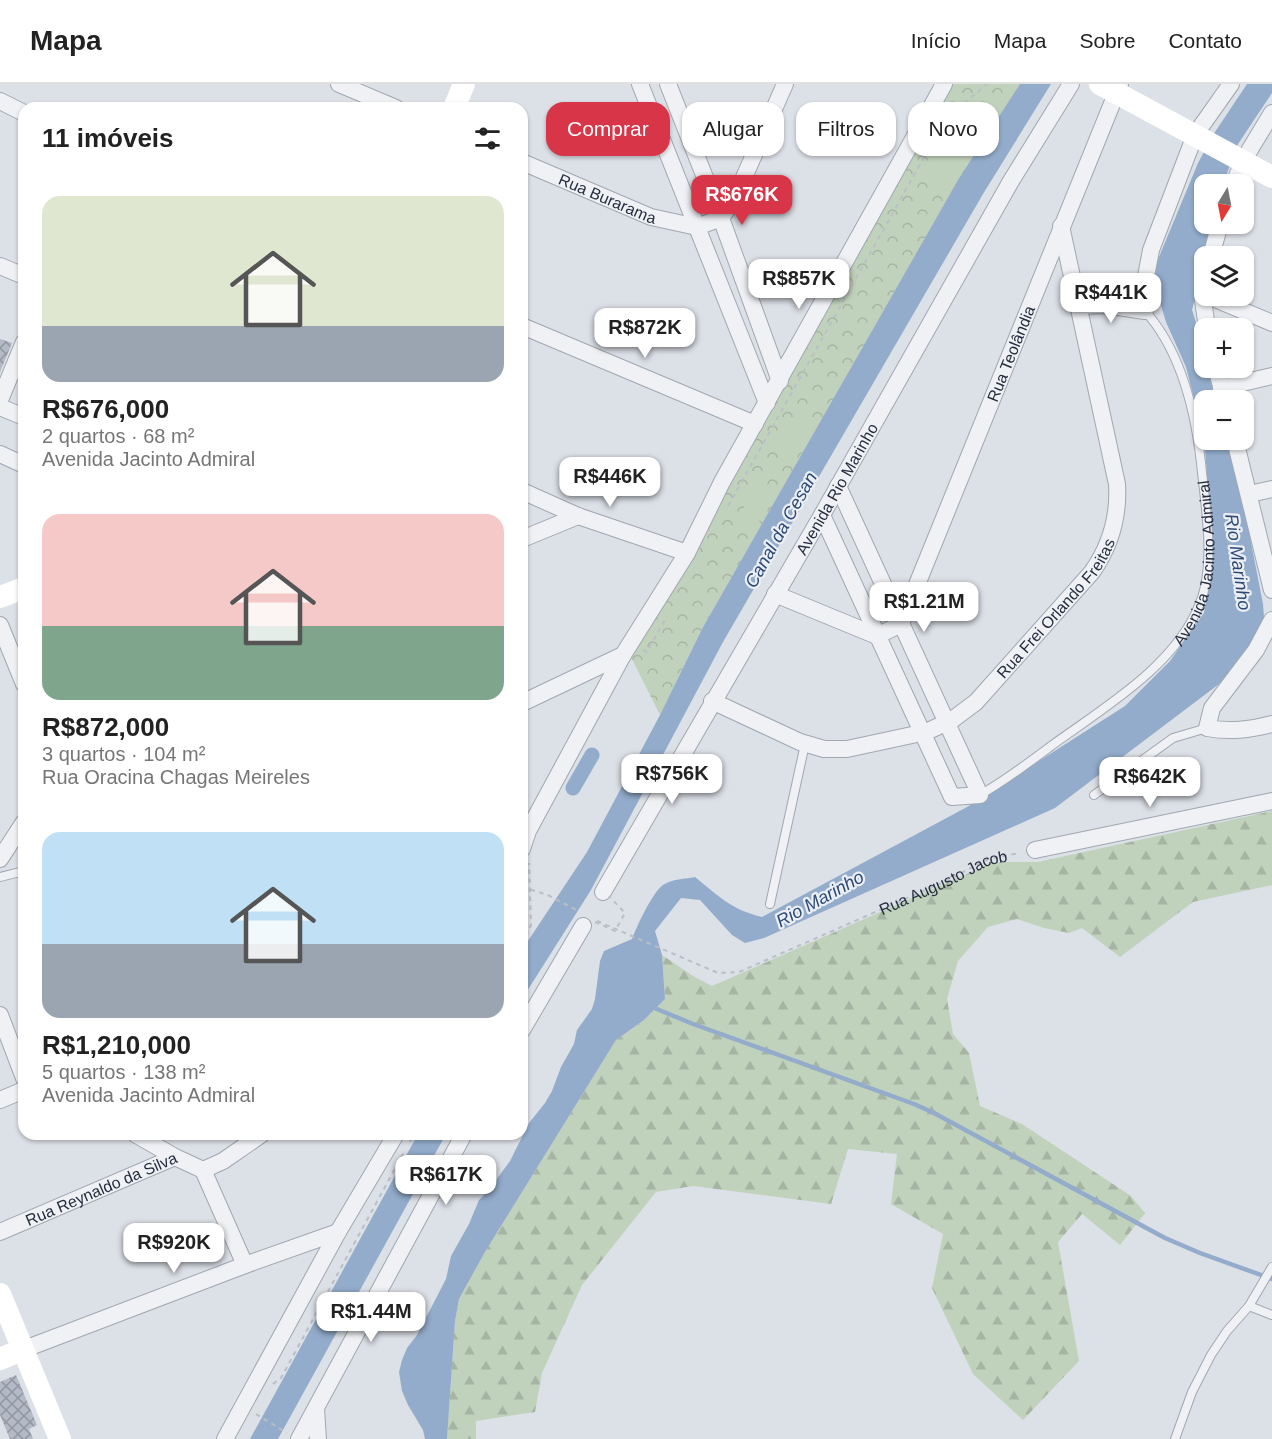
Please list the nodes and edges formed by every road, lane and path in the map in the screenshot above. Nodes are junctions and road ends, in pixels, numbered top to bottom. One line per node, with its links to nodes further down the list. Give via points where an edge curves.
1 (339, 84): 12 (street)
2 (464, 84): 13 (street)
3 (640, 84): 23 (street)
4 (668, 84): 21 (street)
5 (785, 84): 21 (street, via 749,171)
6 (944, 84): 33 (street)
7 (987, 84): 47 (path, via 945,120)
8 (1071, 84): 43 (street, Avenida Rio Marinho, via 1011,181)
9 (1231, 84): 16 (street)
10 (1112, 87): 16 (street); 22 (street, Rua Teolândia)
11 (0, 100): 14 (street)
12 (382, 102)
13 (456, 102)
14 (18, 110)
15 (1272, 113): 17 (street)
16 (1200, 137): 17 (street); 28 (street, via 1151,250 1143,292)
17 (1240, 159): 19 (street); 20 (street)
18 (528, 165): 23 (street, Rua Burarama, via 651,217)
19 (1236, 174)
20 (1272, 177)
21 (720, 218): 23 (street); 33 (street)
22 (1061, 226): 26 (street, Rua Frei Orlando Freitas); 58 (street, Rua Teolândia)
23 (697, 227): 36 (street)
24 (0, 266): 25 (street)
25 (18, 274)
26 (1079, 306): 28 (street); 65 (street, Rua Frei Orlando Freitas, via 1117,484 1117,512 1111,539 1092,572 984,694)
27 (1236, 306): 29 (street)
28 (1145, 311): 70 (lane, Avenida Jacinto Admiral, via 1162,333 1185,384 1198,436 1208,553 1200,603 1177,644 1137,683 1010,778)
29 (1272, 323)
30 (528, 329): 39 (street)
31 (18, 356): 35 (street)
32 (1272, 376): 34 (street)
33 (780, 381): 36 (street)
34 (1234, 390)
35 (0, 400)
36 (766, 404): 39 (street)
37 (0, 407): 38 (street)
38 (18, 414)
39 (755, 424): 51 (street)
40 (1238, 450): 46 (street)
41 (0, 454): 42 (street)
42 (18, 462)
43 (838, 486): 48 (street, Avenida Rio Marinho); 58 (street)
44 (1272, 489): 46 (street)
45 (528, 494): 49 (street)
46 (1249, 494): 53 (street)
47 (728, 507)
48 (822, 515): 54 (street, Avenida Rio Marinho); 60 (street, Avenida Jacinto Admiral)
49 (578, 516): 50 (street); 51 (street)
50 (528, 537)
51 (687, 553): 61 (street)
52 (18, 590): 55 (street)
53 (1272, 590)
54 (776, 594): 60 (street); 64 (street, Avenida Rio Marinho)
55 (0, 597)
56 (670, 610): 61 (path, via 647,652)
57 (1272, 620): 67 (street, via 1256,650 1212,708)
58 (901, 624): 60 (street); 65 (street)
59 (0, 625): 62 (street)
60 (878, 636): 68 (street, Avenida Jacinto Admiral)
61 (626, 649): 63 (street); 74 (street)
62 (18, 669)
63 (528, 700)
64 (712, 701): 69 (street, Rua Frei Orlando Freitas); 80 (street, Avenida Rio Marinho)
65 (946, 723): 68 (street, Rua Frei Orlando Freitas); 70 (street)
66 (1272, 724): 67 (street, via 1247,730)
67 (1207, 728): 71 (lane, via 1173,738)
68 (921, 734): 69 (street, Rua Frei Orlando Freitas, via 847,749); 70 (street, Avenida Jacinto Admiral, via 952,797)
69 (805, 744): 81 (lane)
70 (980, 795)
71 (1094, 795)
72 (1272, 801): 75 (street)
73 (18, 831): 76 (street)
74 (528, 831)
75 (1035, 850): 82 (path, Rua Augusto Jacob, via 988,859 739,972 718,973 599,920)
76 (0, 859)
77 (18, 872): 78 (lane)
78 (0, 877)
79 (528, 889): 82 (path, via 548,895)
80 (606, 894): 82 (path, bridge, via 625,913 615,931)
81 (770, 904)
82 (587, 920): 84 (street)
83 (0, 1015): 85 (street)
84 (528, 1020)
85 (18, 1062)
86 (18, 1092): 87 (street)
87 (0, 1100)
88 (146, 1140): 93 (street)
89 (254, 1140): 94 (street, Rua Reynaldo da Silva)
90 (392, 1140): 96 (street)
91 (411, 1140): 104 (path, via 280,1378)
92 (461, 1140): 105 (street)
93 (176, 1157): 94 (street, Rua Reynaldo da Silva); 95 (street, Rua Reynaldo da Silva)
94 (203, 1170): 97 (street)
95 (0, 1232)
96 (338, 1232): 97 (street); 109 (street)
97 (245, 1265): 102 (street)
98 (1272, 1267): 100 (lane)
99 (0, 1294): 102 (street)
100 (1249, 1306): 101 (lane); 111 (lane, via 1211,1355)
101 (1272, 1315)
102 (22, 1350): 103 (street); 108 (street)
103 (0, 1359)
104 (267, 1386)
105 (316, 1409): 107 (street); 110 (street)
106 (261, 1417): 107 (path)
107 (291, 1435)
108 (60, 1439)
109 (225, 1439)
110 (318, 1439)
111 (1175, 1439)

